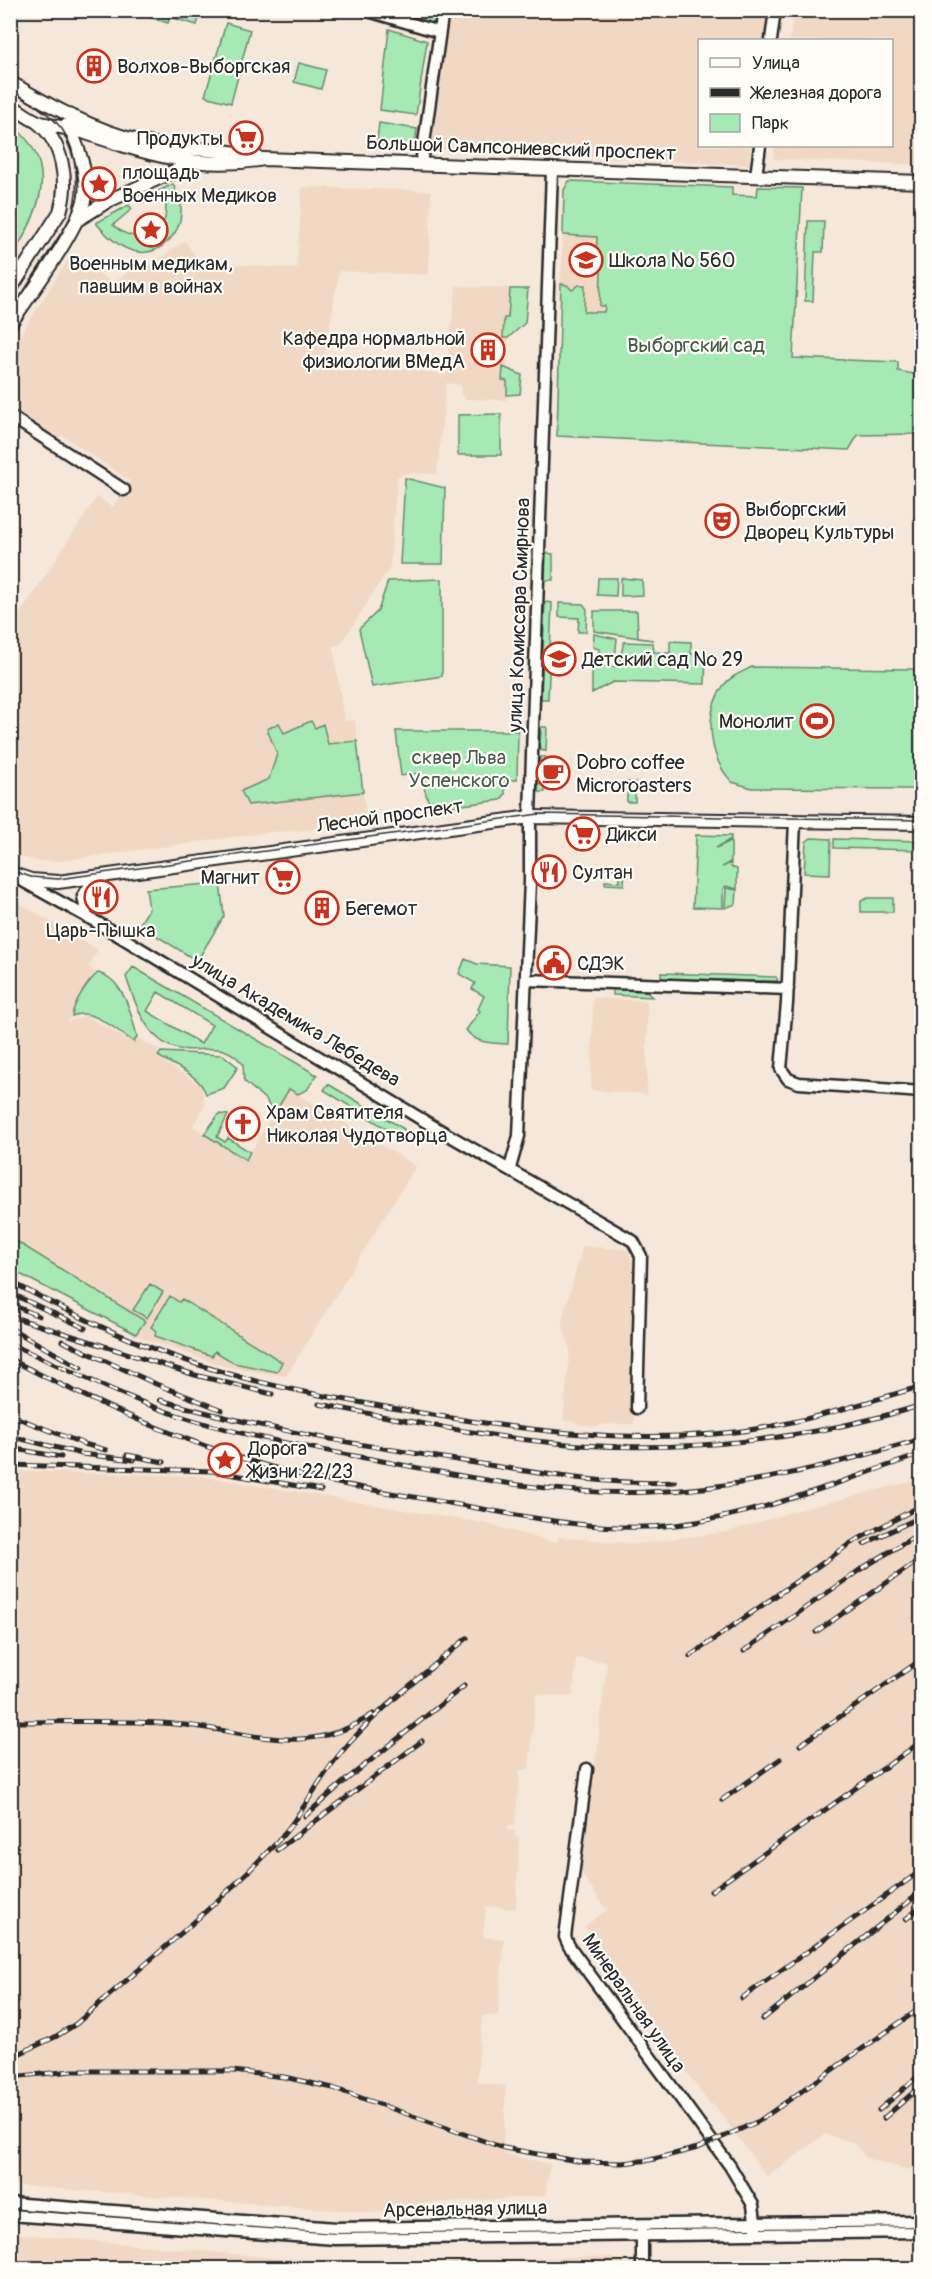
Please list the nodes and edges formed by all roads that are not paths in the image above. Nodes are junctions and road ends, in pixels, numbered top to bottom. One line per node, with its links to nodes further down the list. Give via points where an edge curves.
1 (365, 10): 4 (street)
2 (443, 10): 4 (street)
3 (775, 10): 5 (street)
4 (439, 33): 16 (street)
5 (771, 39)
6 (10, 82): 8 (main road, Большой Сампсониевский проспект)
7 (10, 105): 9 (main road, Большой Сампсониевский проспект)
8 (59, 111): 10 (main road, Большой Сампсониевский проспект); 11 (main road)
9 (36, 122): 11 (main road, Большой Сампсониевский проспект); 12 (main road)
10 (87, 122): 11 (main road); 14 (main road, Большой Сампсониевский проспект, via 151,144 241,152)
11 (69, 129): 12 (main road); 15 (main road, Большой Сампсониевский проспект, via 148,155); 20 (main road, via 80,157 85,189)
12 (57, 146): 21 (main road, via 65,189 60,212)
13 (760, 147): 18 (street)
14 (264, 159): 15 (main road, Большой Сампсониевский проспект, via 239,164); 16 (main road, Большой Сампсониевский проспект)
15 (200, 161): 20 (main road, via 108,201)
16 (421, 164): 17 (main road, Большой Сампсониевский проспект)
17 (552, 169): 18 (main road, Большой Сампсониевский проспект); 25 (street, улица Комиссара Смирнова)
18 (756, 176): 19 (main road, Большой Сампсониевский проспект)
19 (921, 182)
20 (76, 222): 22 (main road)
21 (10, 290)
22 (10, 324)
23 (10, 416): 24 (street)
24 (124, 490)
25 (530, 817): 26 (main road, Лесной проспект); 29 (main road, Лесной проспект); 31 (street, улица Комиссара Смирнова)
26 (795, 821): 27 (main road, Лесной проспект); 32 (street)
27 (921, 823)
28 (11, 873): 29 (main road, Лесной проспект, via 31,880 58,882); 30 (street, улица Академика Лебедева)
29 (94, 878): 30 (street, via 83,896)
30 (87, 916): 34 (street, улица Академика Лебедева, via 426,1122)
31 (526, 980): 32 (street); 34 (street, улица Комиссара Смирнова, via 519,1136)
32 (788, 989): 33 (street, via 781,1069 788,1079 831,1087)
33 (921, 1092)
34 (510, 1168): 35 (street, улица Академика Лебедева, via 639,1247)
35 (637, 1408)
36 (587, 1769): 41 (street, Минеральная улица, via 565,1937 730,2166 751,2200)
37 (10, 2203): 40 (street, Арсенальная улица, via 336,2228)
38 (10, 2215): 43 (street, Арсенальная улица, via 335,2239)
39 (921, 2221): 41 (street, Арсенальная улица)
40 (642, 2224): 41 (street, Арсенальная улица); 43 (street)
41 (756, 2228): 42 (street, Арсенальная улица); 43 (street, Арсенальная улица)
42 (921, 2232)
43 (642, 2236): 44 (street)
44 (642, 2268)

